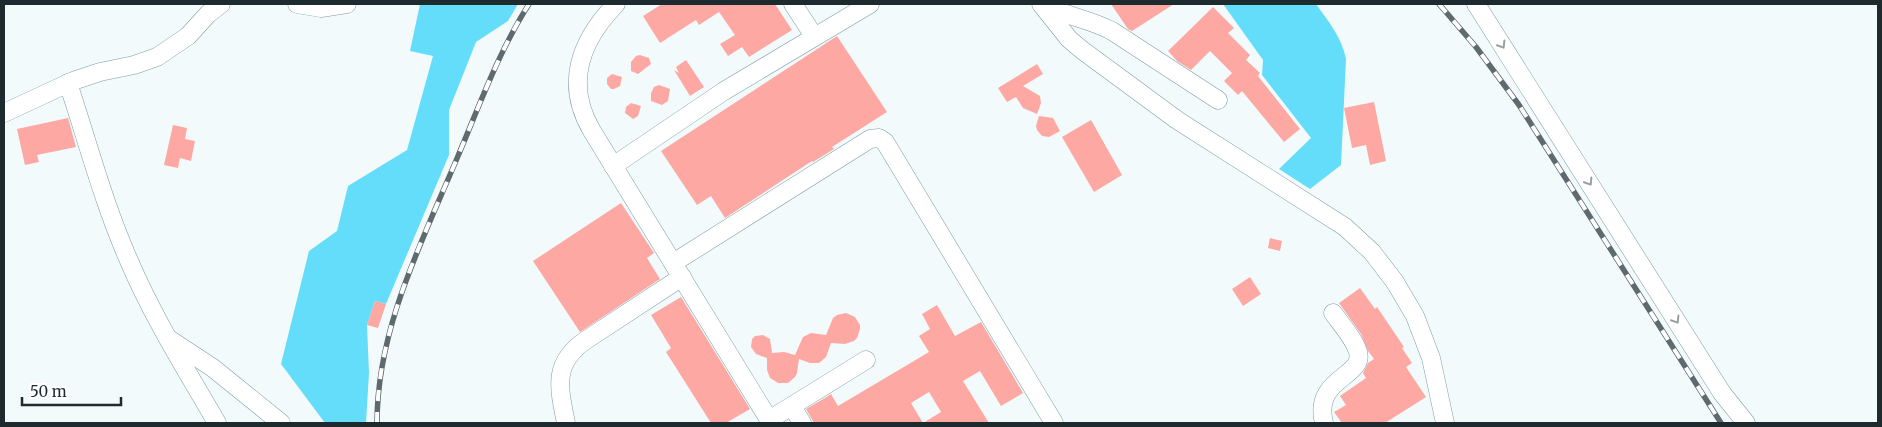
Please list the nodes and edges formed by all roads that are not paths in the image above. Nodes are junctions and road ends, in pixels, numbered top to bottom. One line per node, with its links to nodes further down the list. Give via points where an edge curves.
1 (221, 4): 12 (street, via 183,40 157,56)
2 (297, 4): 3 (street, via 321,8)
3 (347, 4)
4 (616, 4): 15 (street, via 589,38 580,62 577,86 581,110)
5 (793, 4): 10 (street)
6 (870, 4): 10 (street)
7 (1041, 4): 9 (street); 11 (street, via 1069,40)
8 (1476, 4): 29 (street, one-way to 29, via 1722,393)
9 (1070, 9): 11 (street, via 1083,42); 13 (street, via 1112,31)
10 (814, 36): 15 (street, via 724,91)
11 (1094, 58): 28 (street, via 1177,120 1345,228 1372,252 1395,282 1418,323 1431,358)
12 (68, 83): 14 (street); 18 (street, via 117,233 144,295)
13 (1218, 100)
14 (4, 113)
15 (613, 166): 16 (street)
16 (677, 270): 21 (street); 24 (street, via 572,351 559,380); 26 (street, via 870,139 879,138 885,142)
17 (1333, 313): 27 (street, via 1357,349 1359,358 1352,370 1327,392 1322,407)
18 (169, 339): 22 (street); 23 (street, via 213,368)
19 (866, 360): 20 (street)
20 (792, 406): 21 (street); 25 (street)
21 (770, 421)
22 (217, 423)
23 (281, 423)
24 (566, 423)
25 (802, 423)
26 (1054, 423)
27 (1324, 423)
28 (1445, 423)
29 (1746, 423)

